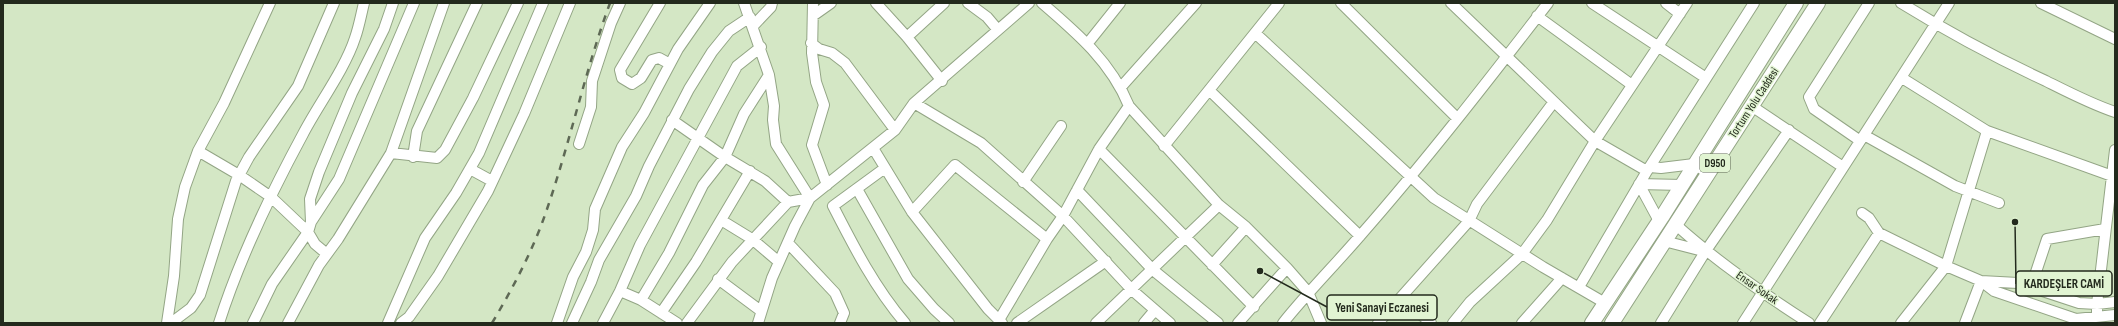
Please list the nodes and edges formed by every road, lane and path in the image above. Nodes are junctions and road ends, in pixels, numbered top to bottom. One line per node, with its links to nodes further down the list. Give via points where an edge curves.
1 (270, 3): 80 (street, via 224,103)
2 (334, 3): 91 (street, via 298,86)
3 (364, 3): 102 (street, via 355,39 343,65 305,129)
4 (393, 3): 114 (street, via 319,172 310,199)
5 (414, 3): 114 (street, via 339,179)
6 (444, 3): 81 (street)
7 (477, 3): 82 (street, via 417,131)
8 (518, 3): 82 (street, via 445,150 437,158)
9 (543, 3): 87 (street)
10 (570, 3): 94 (street, via 524,114)
11 (620, 3): 75 (street, via 592,80 591,107)
12 (660, 3): 53 (street, via 620,70 622,78 632,84 641,78 652,60 659,58)
13 (710, 3): 53 (street)
14 (744, 3): 42 (street)
15 (772, 3): 42 (street)
16 (813, 3): 40 (street)
17 (831, 3): 40 (street)
18 (876, 3): 46 (street)
19 (944, 3): 46 (street)
20 (968, 3): 44 (street, via 987,17)
21 (1029, 3): 44 (street)
22 (1042, 3): 49 (street)
23 (1120, 3): 49 (street)
24 (1196, 3): 59 (street)
25 (1279, 3): 45 (street)
26 (1341, 3): 66 (street)
27 (1451, 3): 52 (street)
28 (1548, 3): 41 (street)
29 (1592, 3): 51 (street)
30 (1666, 3): 39 (street)
31 (1687, 3): 39 (street)
32 (1754, 3): 55 (street)
33 (1796, 3): 84 (highway, Tortum Yolu Caddesi / D950)
34 (1818, 3): 64 (highway, Tortum Yolu Caddesi / D950)
35 (1869, 3): 72 (street, via 1809,97 1814,109)
36 (1901, 3): 43 (street)
37 (1949, 3): 43 (street)
38 (2041, 3): 47 (street)
39 (1680, 14): 51 (street)
40 (814, 15): 48 (street)
41 (1538, 16): 52 (street); 58 (street)
42 (751, 22): 50 (street); 67 (street, via 729,31 712,52)
43 (1936, 24): 56 (street); 65 (street, via 2016,67)
44 (998, 30): 57 (street)
45 (1255, 33): 60 (street); 92 (street)
46 (907, 37): 57 (street)
47 (2115, 39)
48 (811, 43): 69 (street, via 832,53 845,63); 96 (street, via 816,82 824,105 812,145)
49 (1088, 43): 59 (street)
50 (761, 47): 54 (street); 73 (street, via 738,66)
51 (1658, 47): 55 (street); 58 (street)
52 (1506, 57): 62 (street); 66 (street)
53 (670, 64): 162 (street, via 610,172 595,209 593,230 586,252 573,277)
54 (769, 75): 83 (street, via 744,114); 103 (street, via 776,144)
55 (1706, 78): 88 (street)
56 (1902, 78): 71 (street); 72 (street)
57 (942, 81): 61 (street)
58 (1632, 85): 74 (street)
59 (1121, 87): 63 (street)
60 (1209, 90): 76 (street); 118 (street)
61 (914, 103): 69 (street); 95 (street, via 981,143)
62 (1553, 103): 74 (street); 111 (street, via 1477,204)
63 (1129, 106): 76 (street); 78 (street)
64 (1753, 107): 70 (street); 90 (highway, Tortum Yolu Caddesi / D950)
65 (2115, 112)
66 (1457, 118): 92 (street)
67 (672, 120): 73 (street); 163 (street, via 636,196 600,260)
68 (1061, 126): 95 (street)
69 (895, 130): 77 (street)
70 (1789, 130): 85 (street); 124 (street)
71 (1987, 131): 93 (street); 101 (street)
72 (1862, 138): 85 (street); 101 (street)
73 (698, 139): 83 (street); 139 (street, via 640,245)
74 (1594, 141): 88 (street); 126 (street, via 1547,220)
75 (579, 144)
76 (1164, 146): 106 (street)
77 (873, 148): 86 (street); 96 (street)
78 (1099, 149): 100 (street); 119 (street)
79 (2115, 150): 93 (street)
80 (198, 152): 91 (street); 155 (street, via 185,187 178,219 174,276)
81 (391, 153): 82 (street); 125 (street)
82 (413, 157)
83 (725, 157): 89 (street); 143 (street, via 703,185 669,253)
84 (1694, 164): 88 (street); 90 (street); 98 (highway, Tortum Yolu Caddesi / D950)
85 (1843, 167): 141 (street)
86 (885, 168): 99 (street); 107 (street)
87 (470, 169): 94 (street); 160 (street, via 425,238)
88 (1648, 169): 97 (street)
89 (750, 171): 104 (street); 110 (street)
90 (1708, 173): 113 (highway, Tortum Yolu Caddesi / D950)
91 (239, 175): 102 (street); 156 (street, via 200,295 191,308)
92 (1409, 176): 111 (street, via 1434,198); 118 (street)
93 (2113, 177): 116 (street)
94 (492, 181): 161 (street, via 438,276 409,318)
95 (1022, 182): 109 (street)
96 (827, 184): 103 (street)
97 (1639, 184): 98 (street); 112 (street); 137 (street)
98 (1682, 185): 112 (highway, Tortum Yolu Caddesi / D950)
99 (857, 189): 152 (street, via 833,206 856,252); 170 (street, via 908,279)
100 (1077, 190): 109 (street); 132 (street)
101 (1969, 192): 105 (street); 130 (street)
102 (271, 197): 114 (street); 157 (street, via 232,281)
103 (810, 198): 104 (street); 123 (street)
104 (788, 202): 120 (street)
105 (1999, 203)
106 (1219, 205): 115 (street); 119 (street)
107 (912, 212): 121 (street, via 955,164); 154 (street)
108 (1862, 213): 117 (street, via 1869,218)
109 (1063, 216): 121 (street); 128 (street)
110 (720, 220): 120 (street); 150 (street, via 696,262)
111 (1469, 221): 126 (street); 142 (street)
112 (1659, 221): 145 (highway, Tortum Yolu Caddesi / D950)
113 (1675, 224): 122 (highway, Tortum Yolu Caddesi / D950); 124 (street)
114 (310, 227): 125 (street, via 315,244); 158 (street, via 272,284)
115 (1246, 227): 129 (street); 131 (street)
116 (2106, 229): 136 (street, via 2047,240); 146 (street)
117 (1879, 233): 130 (street); 188 (street)
118 (1360, 236): 140 (street)
119 (1186, 237): 129 (street); 132 (street)
120 (752, 239): 127 (street); 134 (street)
121 (1048, 239): 154 (street)
122 (1664, 241): 124 (street); 184 (highway, Tortum Yolu Caddesi / D950)
123 (788, 242): 127 (street); 168 (street, via 835,293 844,313)
124 (1705, 252): 141 (street, Ensar Sokak); 185 (street)
125 (327, 254): 159 (street)
126 (1522, 254): 133 (street); 181 (street, via 1470,302)
127 (779, 262): 149 (street)
128 (1106, 262): 138 (street); 171 (street)
129 (1212, 266): 147 (street)
130 (1946, 266): 135 (street); 189 (street)
131 (1287, 268): 140 (street); 147 (street)
132 (1153, 270): 138 (street); 175 (street)
133 (1562, 278): 137 (street); 182 (street)
134 (718, 279): 149 (street); 166 (street)
135 (1981, 281): 136 (street, via 2018,282); 153 (street, via 1994,290 2076,319); 190 (street)
136 (2031, 287): 146 (street, via 2079,303)
137 (1579, 288): 145 (street)
138 (1132, 290): 148 (street); 172 (street)
139 (620, 291): 143 (street); 164 (street)
140 (1308, 292): 177 (street); 178 (street)
141 (1763, 293): 186 (street); 187 (street, Ensar Sokak)
142 (1401, 298): 179 (street); 180 (street)
143 (641, 300): 150 (street)
144 (2115, 302): 146 (street)
145 (1605, 303): 183 (highway, Tortum Yolu Caddesi / D950)
146 (2097, 304): 153 (street)
147 (1254, 307): 176 (street)
148 (1155, 310): 173 (street); 174 (street)
149 (761, 311): 167 (street)
150 (661, 313): 165 (street)
151 (2115, 315): 153 (street)
152 (896, 319): 169 (street)
153 (2097, 320)
154 (1000, 322)
155 (167, 323)
156 (171, 323)
157 (219, 323)
158 (253, 323)
159 (288, 323)
160 (388, 323)
161 (401, 323)
162 (557, 323)
163 (572, 323)
164 (603, 323)
165 (677, 323)
166 (687, 323)
167 (758, 323)
168 (840, 323)
169 (906, 323)
170 (949, 323)
171 (1017, 323)
172 (1096, 323)
173 (1144, 323)
174 (1170, 323)
175 (1218, 323)
176 (1238, 323)
177 (1283, 323)
178 (1321, 323)
179 (1378, 323)
180 (1431, 323)
181 (1453, 323)
182 (1522, 323)
183 (1592, 323)
184 (1612, 323)
185 (1661, 323)
186 (1743, 323)
187 (1809, 323)
188 (1820, 323)
189 (1901, 323)
190 (1965, 323)

